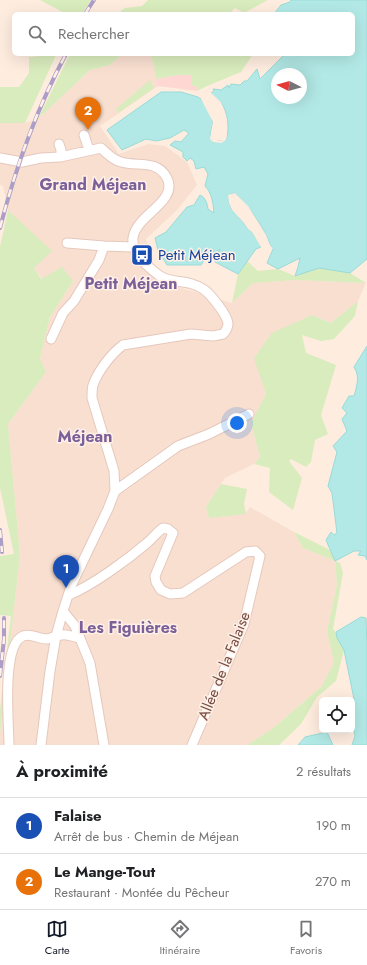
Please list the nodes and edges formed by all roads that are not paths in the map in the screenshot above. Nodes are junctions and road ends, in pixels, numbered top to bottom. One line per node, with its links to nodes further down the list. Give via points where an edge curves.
1 (84, 134): 3 (street)
2 (59, 144): 4 (street)
3 (89, 150): 4 (street); 8 (street, via 101,148 120,162 150,164 160,169 167,179 166,196 136,228 132,239)
4 (62, 156): 5 (street, via 22,162)
5 (0, 158)
6 (67, 243): 7 (street)
7 (104, 246): 8 (street); 9 (street, via 99,260 74,301 63,312)
8 (133, 246): 11 (street, via 140,257 161,277 174,282 190,283 204,289 222,310 228,322 223,334 191,334 123,345 114,352 103,368 93,386 92,398 114,471)
9 (51, 339)
10 (249, 414): 11 (street, via 178,446)
11 (115, 491): 12 (street)
12 (69, 595): 13 (street); 19 (street, Allée de la Falaise, via 82,590 130,557 163,528 173,533 155,576 161,590 170,594 183,593 246,552 255,551 260,556 244,624)
13 (63, 611): 14 (street); 15 (street, via 75,626)
14 (56, 636): 15 (street); 16 (street); 17 (street, via 42,639 24,636 12,650 7,689)
15 (80, 638): 18 (street, via 90,663)
16 (41, 742)
17 (9, 745)
18 (104, 745)
19 (192, 745)

